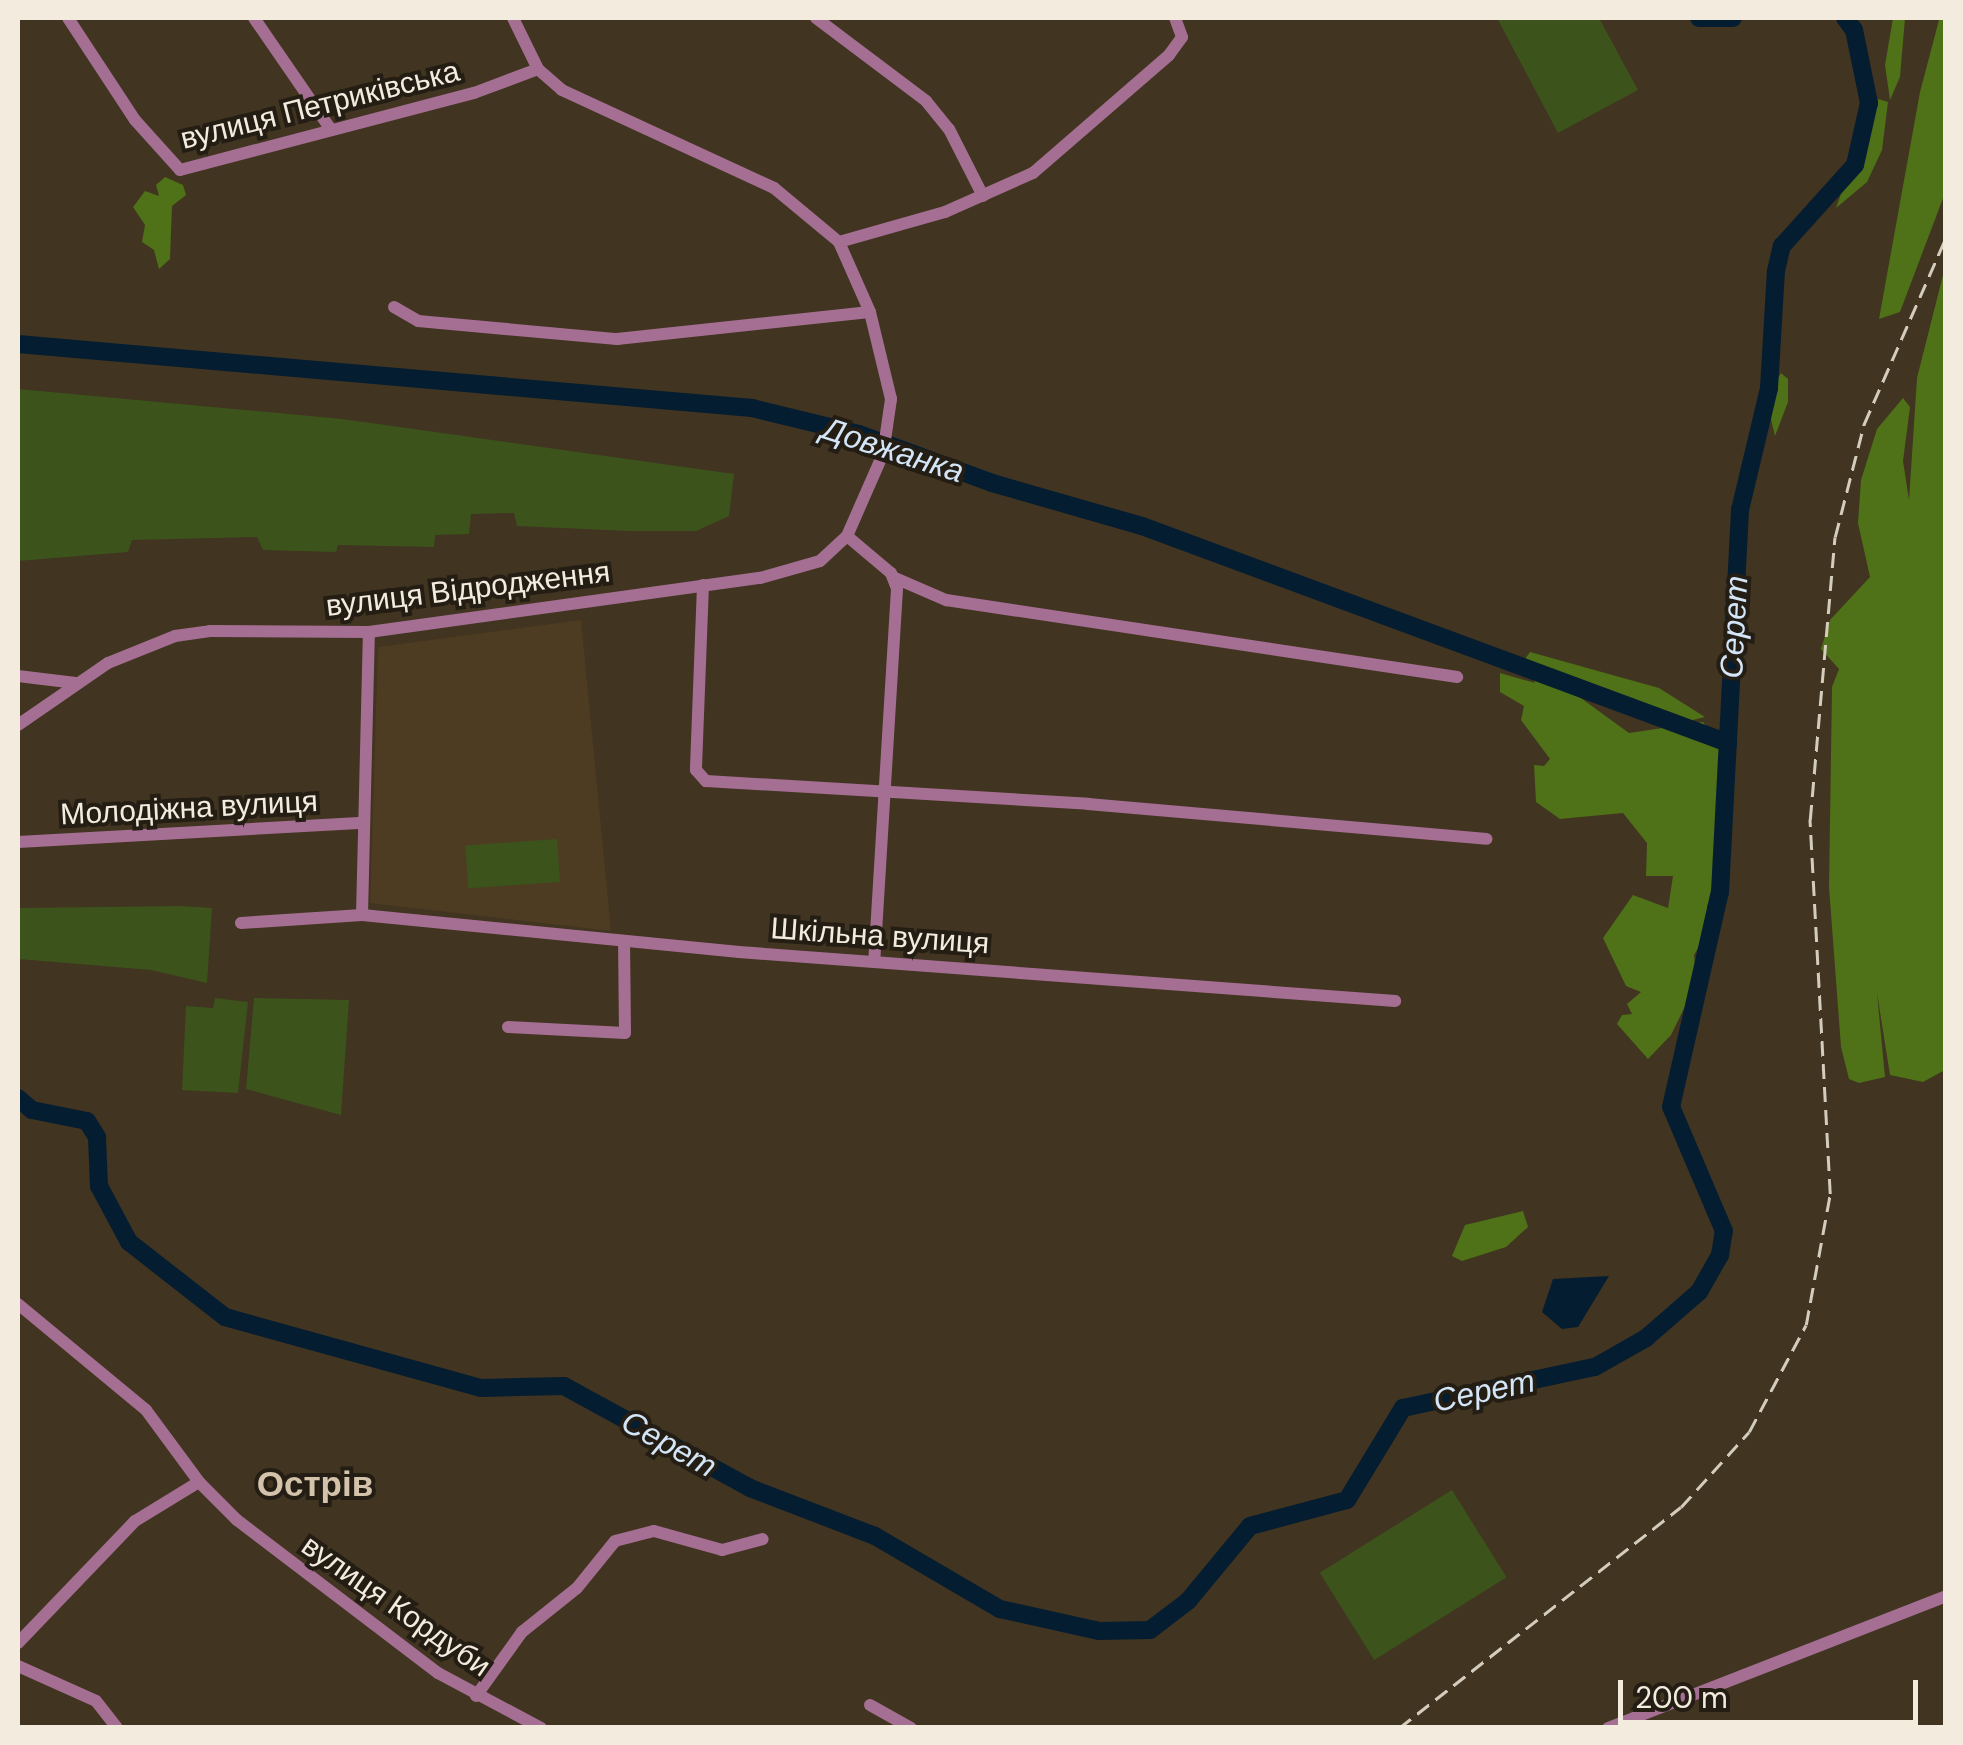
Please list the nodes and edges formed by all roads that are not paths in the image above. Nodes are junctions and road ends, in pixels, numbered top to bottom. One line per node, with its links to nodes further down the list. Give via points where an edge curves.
1 (68, 18): 7 (street, вулиця Петриківська, via 172,168)
2 (254, 18): 7 (street)
3 (513, 18): 6 (street)
4 (816, 18): 8 (street, via 926,101 949,129)
5 (1174, 18): 8 (street, via 1182,38 1124,97 1033,173)
6 (538, 68): 7 (street, вулиця Петриківська, via 474,93); 9 (street, via 582,100 774,188)
7 (330, 128)
8 (983, 196): 9 (street)
9 (839, 242): 11 (street)
10 (394, 306): 11 (street, via 418,321 617,339)
11 (870, 312): 12 (street, via 891,399 890,432)
12 (847, 536): 13 (street); 14 (street, вулиця Відродження, via 798,571)
13 (895, 578): 17 (street, via 946,600); 20 (street)
14 (703, 585): 15 (street, вулиця Відродження); 20 (street, via 700,776)
15 (369, 632): 18 (street, вулиця Відродження, via 192,634 141,646); 21 (street)
16 (18, 676): 18 (street)
17 (1457, 677)
18 (76, 683): 19 (street, вулиця Відродження)
19 (18, 725)
20 (884, 792): 22 (street); 27 (street)
21 (363, 823): 23 (street, Молодіжна вулиця); 24 (street)
22 (1486, 839)
23 (18, 842)
24 (362, 915): 25 (street, Шкільна вулиця); 26 (street, Шкільна вулиця)
25 (241, 923)
26 (624, 942): 27 (street, Шкільна вулиця); 29 (street, via 626,1033)
27 (874, 961): 28 (street, Шкільна вулиця)
28 (1395, 1000)
29 (508, 1027)
30 (18, 1304): 31 (street, вулиця Кордуби, via 146,1410)
31 (199, 1482): 34 (street, via 135,1521); 36 (street, вулиця Кордуби, via 347,1608)
32 (764, 1539): 36 (street, via 722,1550 654,1532 616,1540 577,1588 522,1632)
33 (1946, 1596): 41 (street)
34 (18, 1643)
35 (18, 1666): 38 (street, via 96,1701)
36 (476, 1696): 39 (street, вулиця Кордуби)
37 (870, 1705): 40 (street)
38 (117, 1728)
39 (541, 1728)
40 (911, 1728)
41 (1608, 1728)

